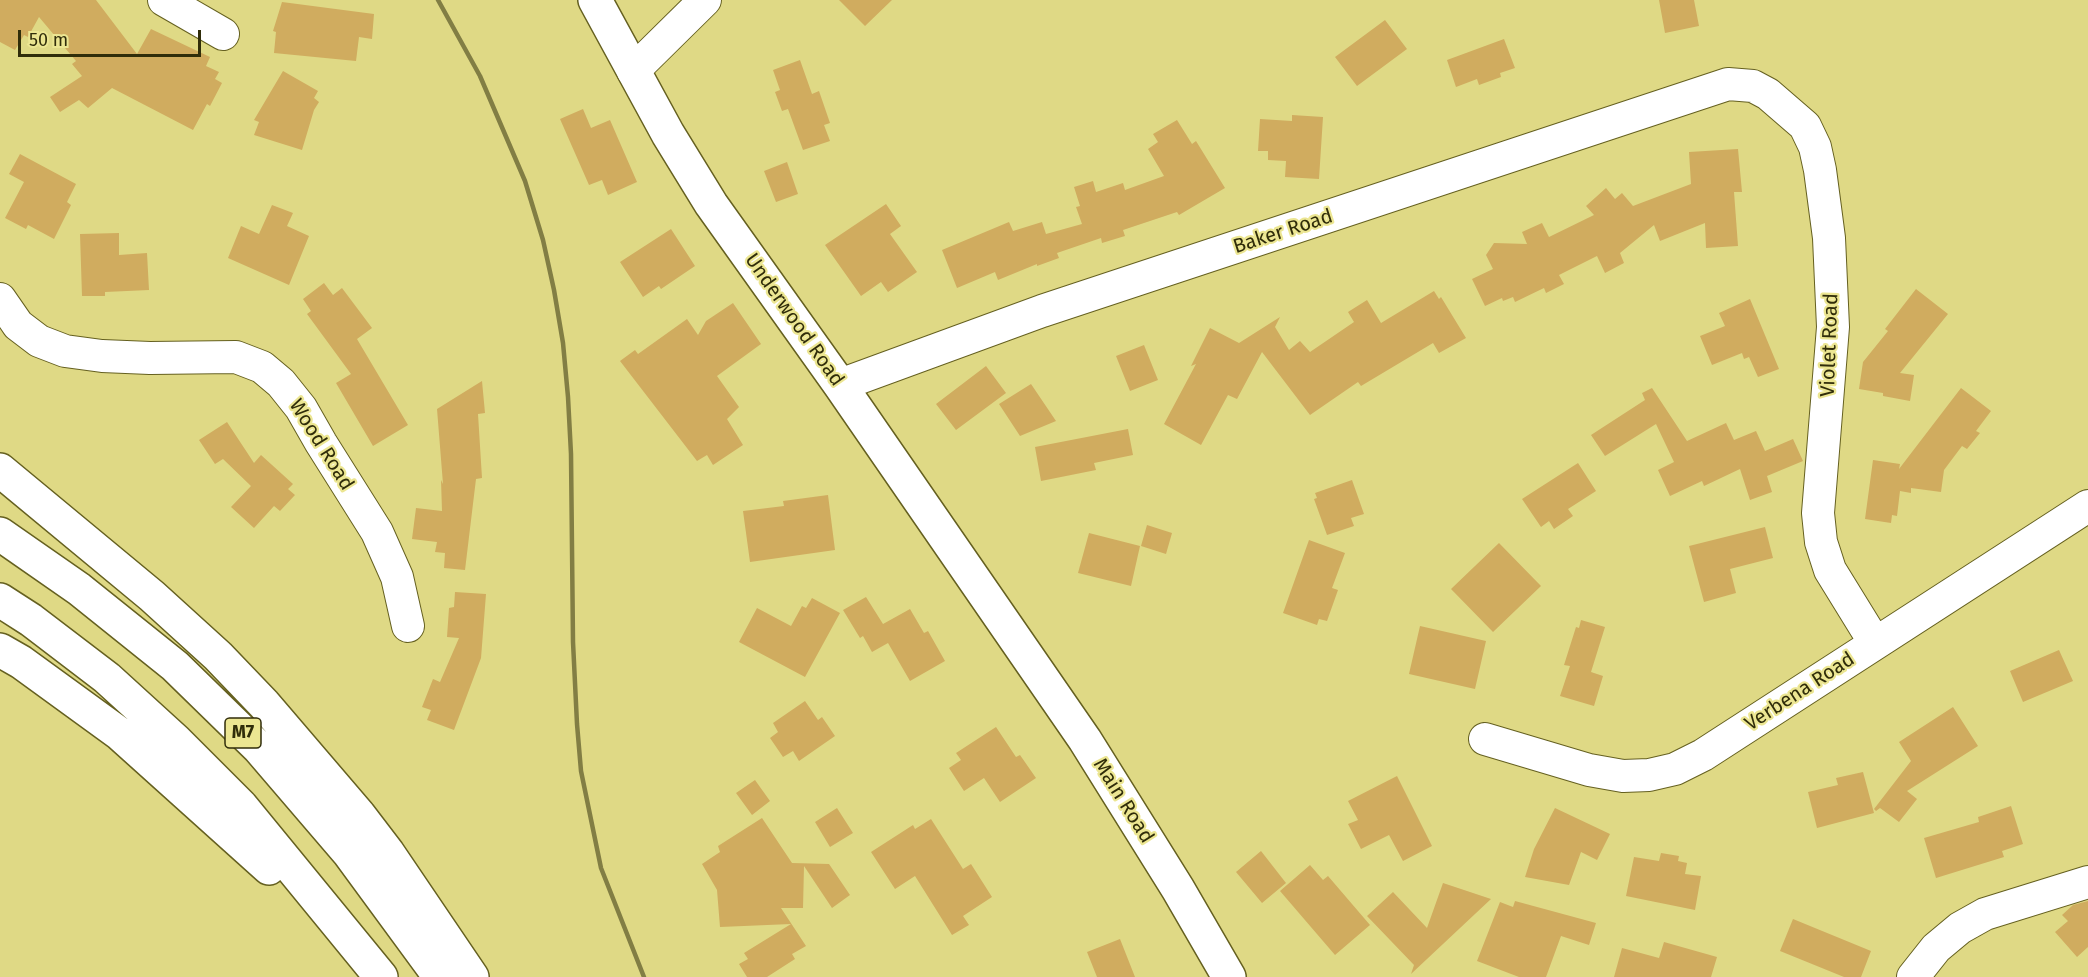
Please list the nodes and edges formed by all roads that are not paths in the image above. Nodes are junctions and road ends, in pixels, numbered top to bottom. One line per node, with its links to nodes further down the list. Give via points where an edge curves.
1 (164, 0): 4 (street)
2 (595, 0): 5 (main road, Underwood Road)
3 (705, 0): 5 (street)
4 (223, 34)
5 (633, 71): 8 (main road, Underwood Road, via 711,204)
6 (1728, 84): 8 (street, Baker Road, via 1042,311); 15 (street, Violet Road, via 1753,86 1768,94 1805,126 1815,147 1829,238 1833,327 1818,513 1821,542 1830,570)
7 (0, 299): 13 (street, Wood Road, via 18,325 65,351 150,358 236,357 262,367 302,408 377,532 397,577)
8 (840, 386): 14 (main road, Underwood Road)
9 (0, 470): 21 (main road, via 152,596 264,704 388,853)
10 (2088, 506): 15 (street, Verbena Road)
11 (0, 534): 20 (main road, M7, via 79,589 175,666 259,748 350,853)
12 (0, 600): 19 (main road, via 107,678 175,740 241,806)
13 (408, 626)
14 (1009, 631): 22 (main road, Main Road, via 1091,750)
15 (1875, 643): 17 (street, Verbena Road, via 1703,755 1666,771 1623,776 1589,770)
16 (0, 650): 19 (main road, via 120,734 248,847)
17 (1485, 739)
18 (2088, 882): 23 (street, via 1985,915 1960,928 1936,948)
19 (380, 977)
20 (440, 977)
21 (472, 977)
22 (1229, 977)
23 (1914, 977)

